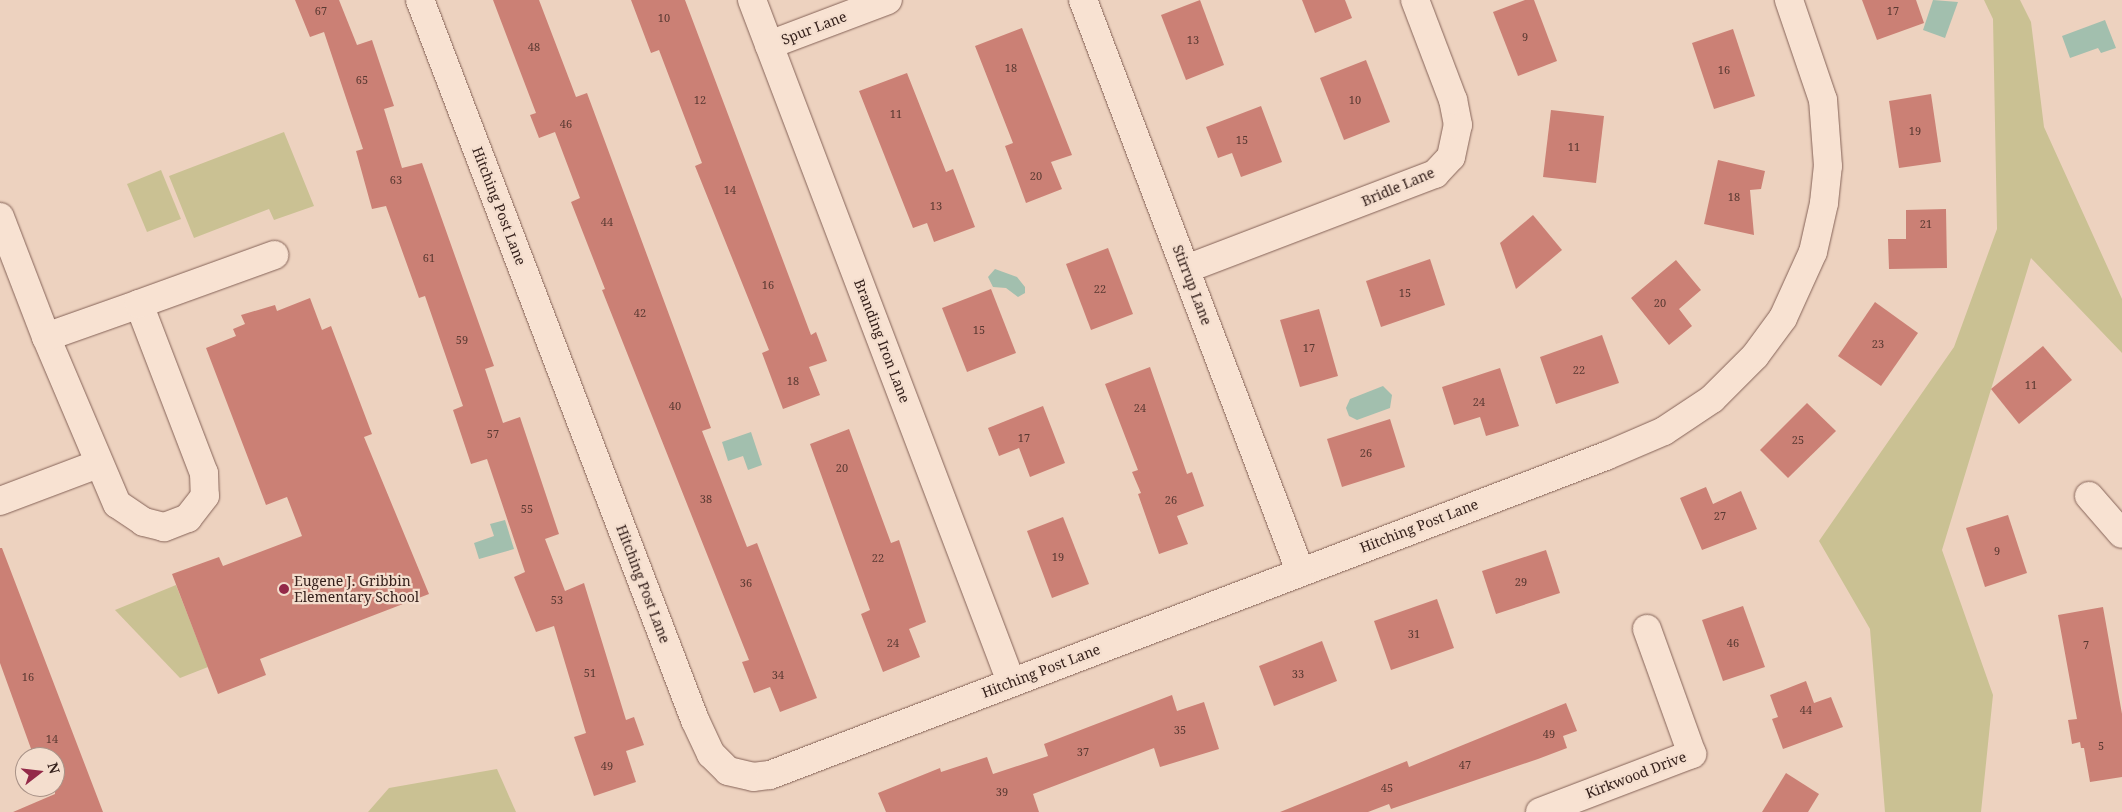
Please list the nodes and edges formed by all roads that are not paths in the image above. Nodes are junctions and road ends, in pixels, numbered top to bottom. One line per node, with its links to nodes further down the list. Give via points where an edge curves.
1 (420, 0): 19 (street, Hitching Post Lane, via 711,754 728,771 753,778 770,776)
2 (752, 0): 7 (street, Branding Iron Lane)
3 (888, 0): 7 (street, Spur Lane)
4 (1083, 0): 10 (street, Stirrup Lane)
5 (1415, 0): 10 (street, Bridle Lane, via 1453,100 1458,125 1451,157 1435,174)
6 (1789, 0): 17 (street, Hitching Post Lane, via 1823,100 1828,166 1814,252 1783,318 1755,356 1712,399 1664,431)
7 (769, 45): 19 (street, Branding Iron Lane)
8 (0, 217): 12 (street)
9 (274, 255): 11 (street)
10 (1186, 269): 17 (street, Stirrup Lane)
11 (139, 304): 12 (street); 13 (street, via 204,473 205,496 188,518 164,527 144,522 117,504)
12 (46, 338): 13 (street)
13 (98, 464): 15 (street)
14 (2089, 496): 16 (street)
15 (0, 501)
16 (2122, 534)
17 (1300, 571): 19 (street, Hitching Post Lane)
18 (1647, 629): 20 (street, Kirkwood Drive, via 1692,754)
19 (1011, 682)
20 (1540, 812)

